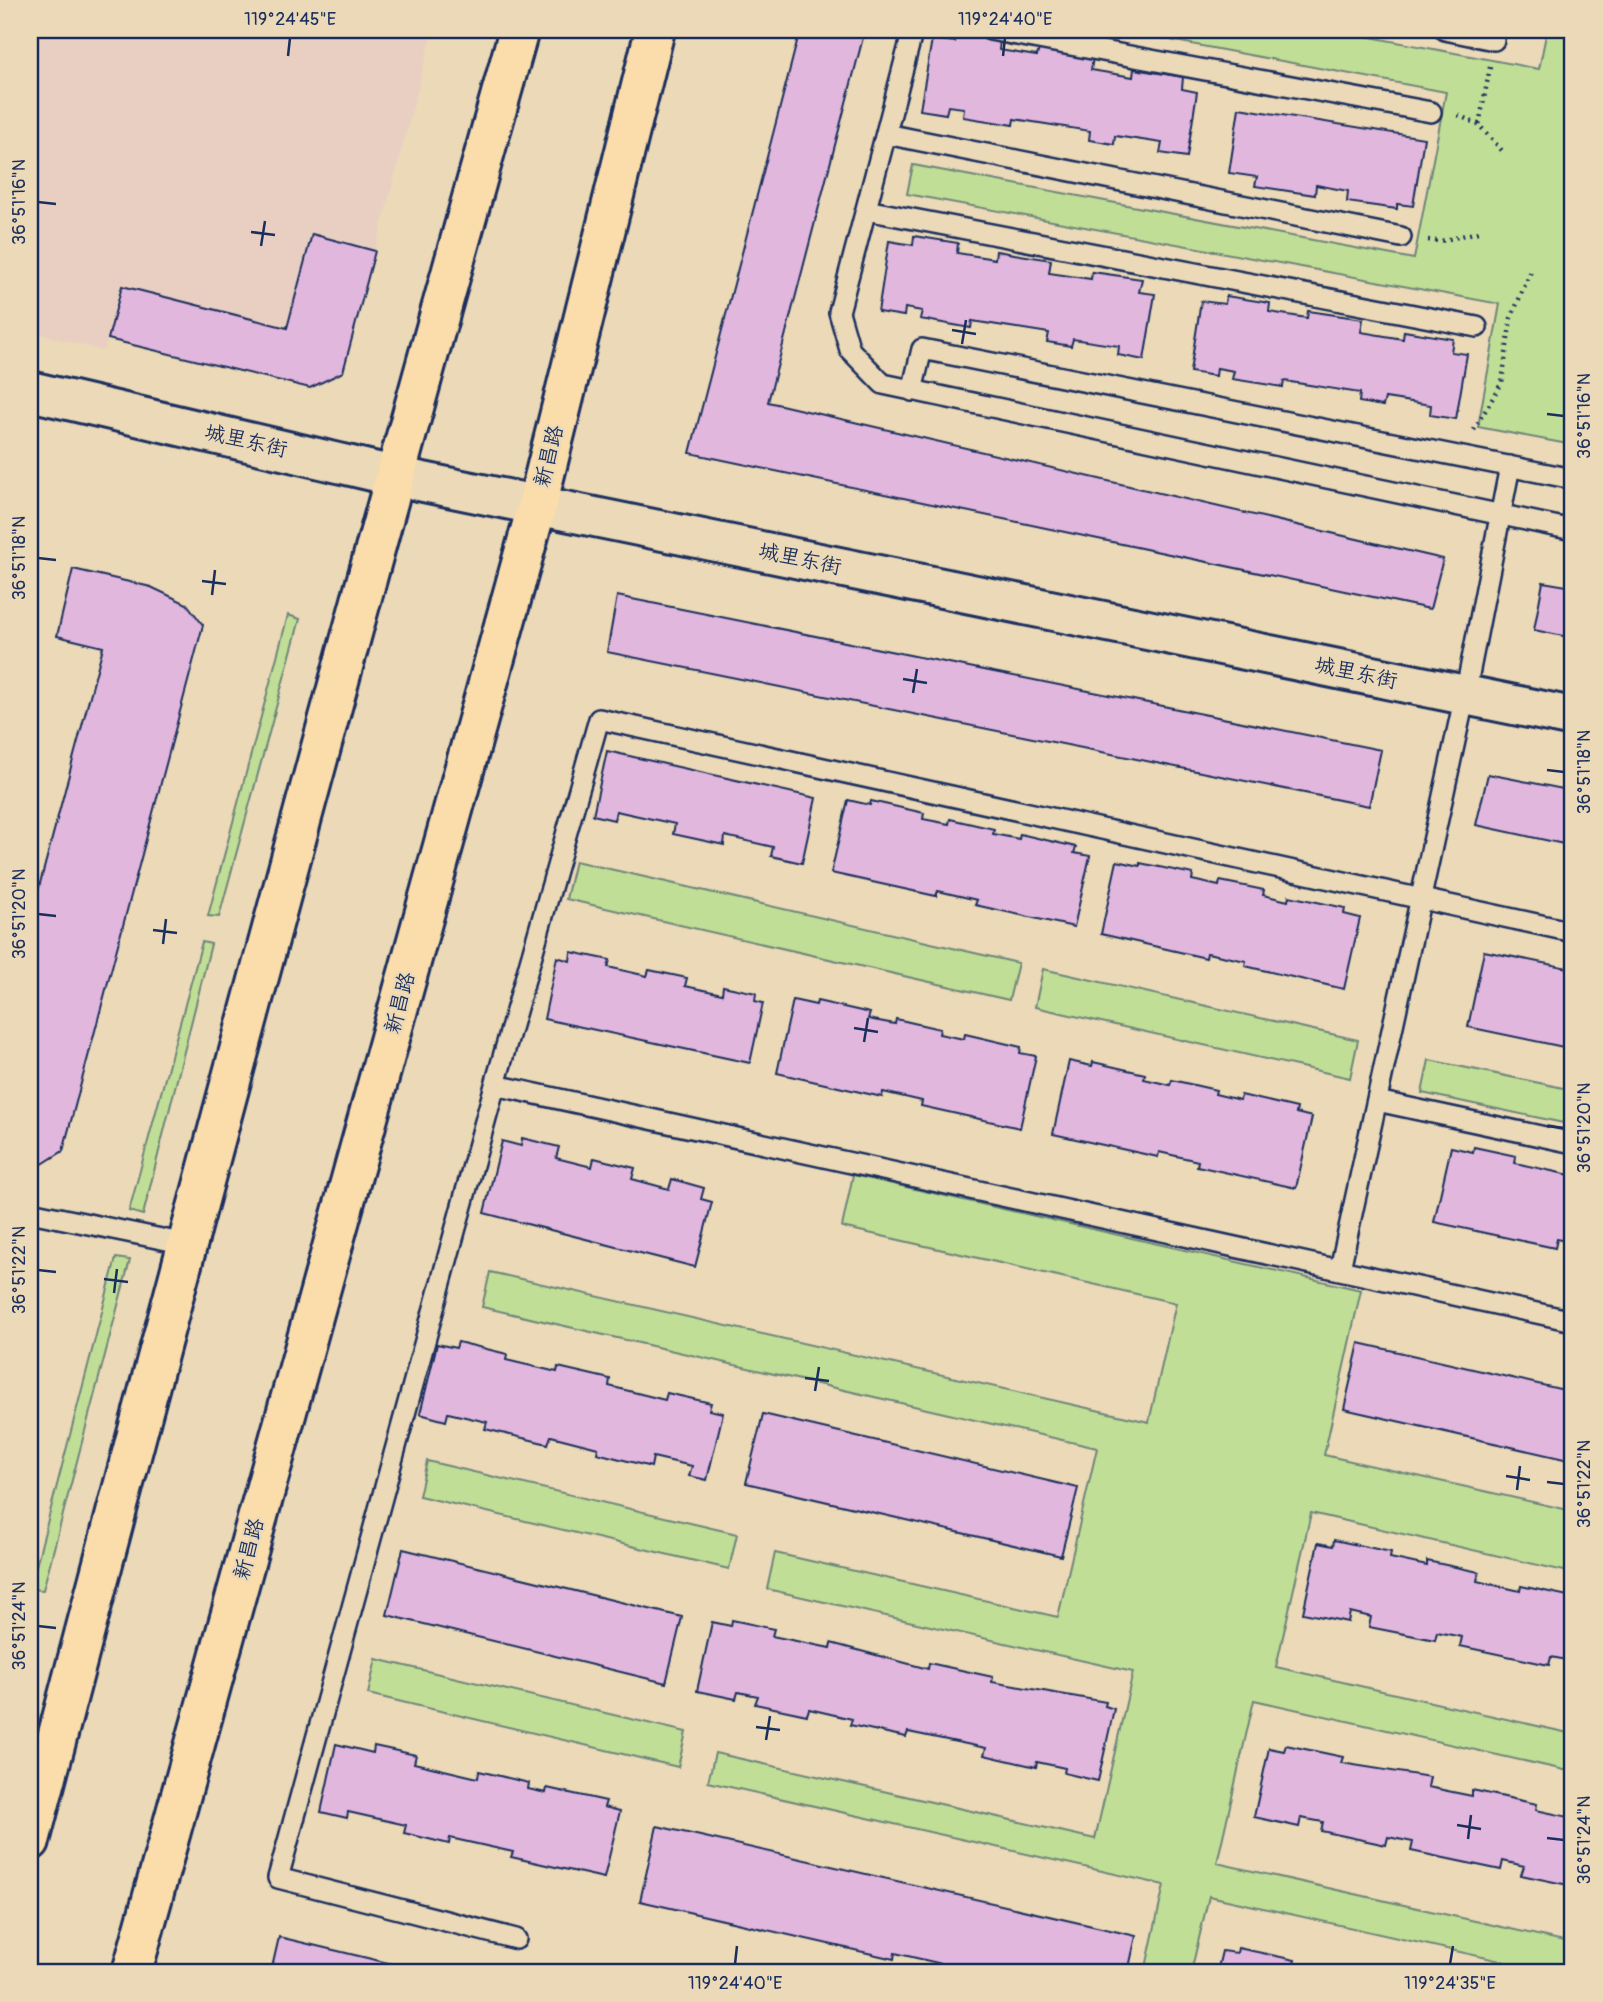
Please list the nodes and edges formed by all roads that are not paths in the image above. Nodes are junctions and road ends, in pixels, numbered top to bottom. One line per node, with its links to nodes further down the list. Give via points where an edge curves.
1 (519, 30): 15 (main road)
2 (655, 30): 17 (main road, 新昌路)
3 (913, 30): 8 (lane)
4 (990, 30): 7 (lane)
5 (1445, 30): 6 (lane)
6 (1494, 40)
7 (1431, 112)
8 (886, 134): 9 (lane); 10 (lane)
9 (866, 210): 11 (lane); 13 (lane, via 839,312 850,350 883,384)
10 (1401, 237)
11 (1477, 327)
12 (30, 391): 15 (street, 城里东街)
13 (912, 391): 14 (lane, via 922,349); 18 (lane)
14 (1510, 466): 16 (lane); 18 (lane)
15 (394, 476): 17 (street, 城里东街); 28 (main road)
16 (1573, 479)
17 (537, 506): 20 (street, 城里东街); 33 (main road, 新昌路)
18 (1500, 515): 19 (lane); 20 (lane)
19 (1573, 530)
20 (1465, 695): 21 (street, 城里东街); 22 (lane)
21 (1573, 717)
22 (1422, 897): 23 (lane); 24 (lane, via 599,719); 25 (lane)
23 (1573, 932)
24 (495, 1085): 29 (lane); 32 (lane, via 278,1878)
25 (1377, 1101): 26 (lane); 29 (lane)
26 (1573, 1143)
27 (30, 1212): 28 (lane)
28 (186, 1244): 31 (main road)
29 (1340, 1269): 30 (lane)
30 (1573, 1321)
31 (30, 1841)
32 (516, 1939)
33 (132, 1972)

